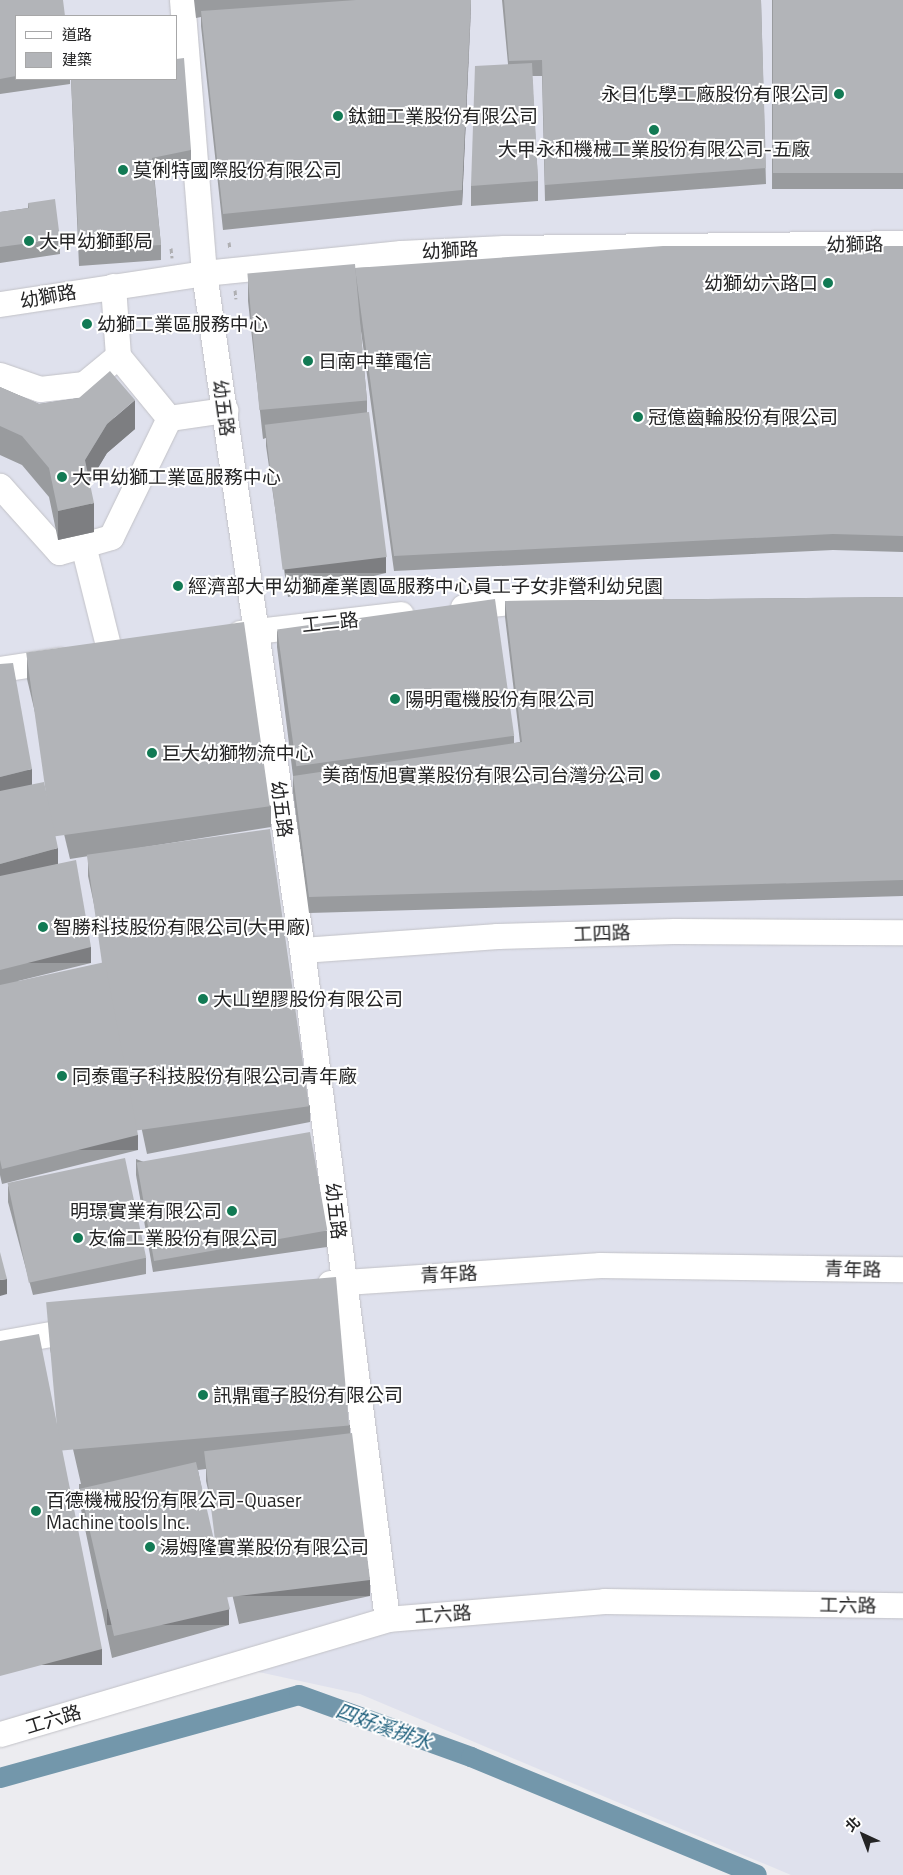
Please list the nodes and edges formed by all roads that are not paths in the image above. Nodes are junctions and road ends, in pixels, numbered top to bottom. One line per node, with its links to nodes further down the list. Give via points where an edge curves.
1 (182, 0): 3 (street, 幼五路)
2 (903, 243): 3 (street, 幼獅路, via 504,248 401,253)
3 (204, 273): 4 (street, 幼獅路); 8 (street, 幼五路)
4 (113, 286): 5 (street, 幼獅路); 6 (street)
5 (0, 304)
6 (118, 356): 7 (street, via 84,384 40,389); 9 (street)
7 (0, 375)
8 (225, 410): 9 (street); 13 (street, 幼五路)
9 (170, 418): 11 (street, via 111,537)
10 (0, 486): 11 (street, via 59,552)
11 (83, 545): 15 (street, via 120,651)
12 (676, 600): 13 (street, 工二路, via 538,599)
13 (257, 630): 14 (street, 工二路); 17 (street, 幼五路)
14 (218, 636)
15 (0, 669)
16 (903, 932): 17 (street, 工四路, via 674,930 497,936)
17 (302, 950): 19 (street, 幼五路)
18 (903, 1269): 19 (street, 青年路, via 600,1266)
19 (344, 1281): 20 (street, 青年路); 24 (street, 幼五路)
20 (306, 1288)
21 (105, 1324): 22 (street)
22 (0, 1344)
23 (903, 1605): 24 (street, 工六路, via 604,1601)
24 (386, 1618): 25 (street, 工六路)
25 (0, 1734)

